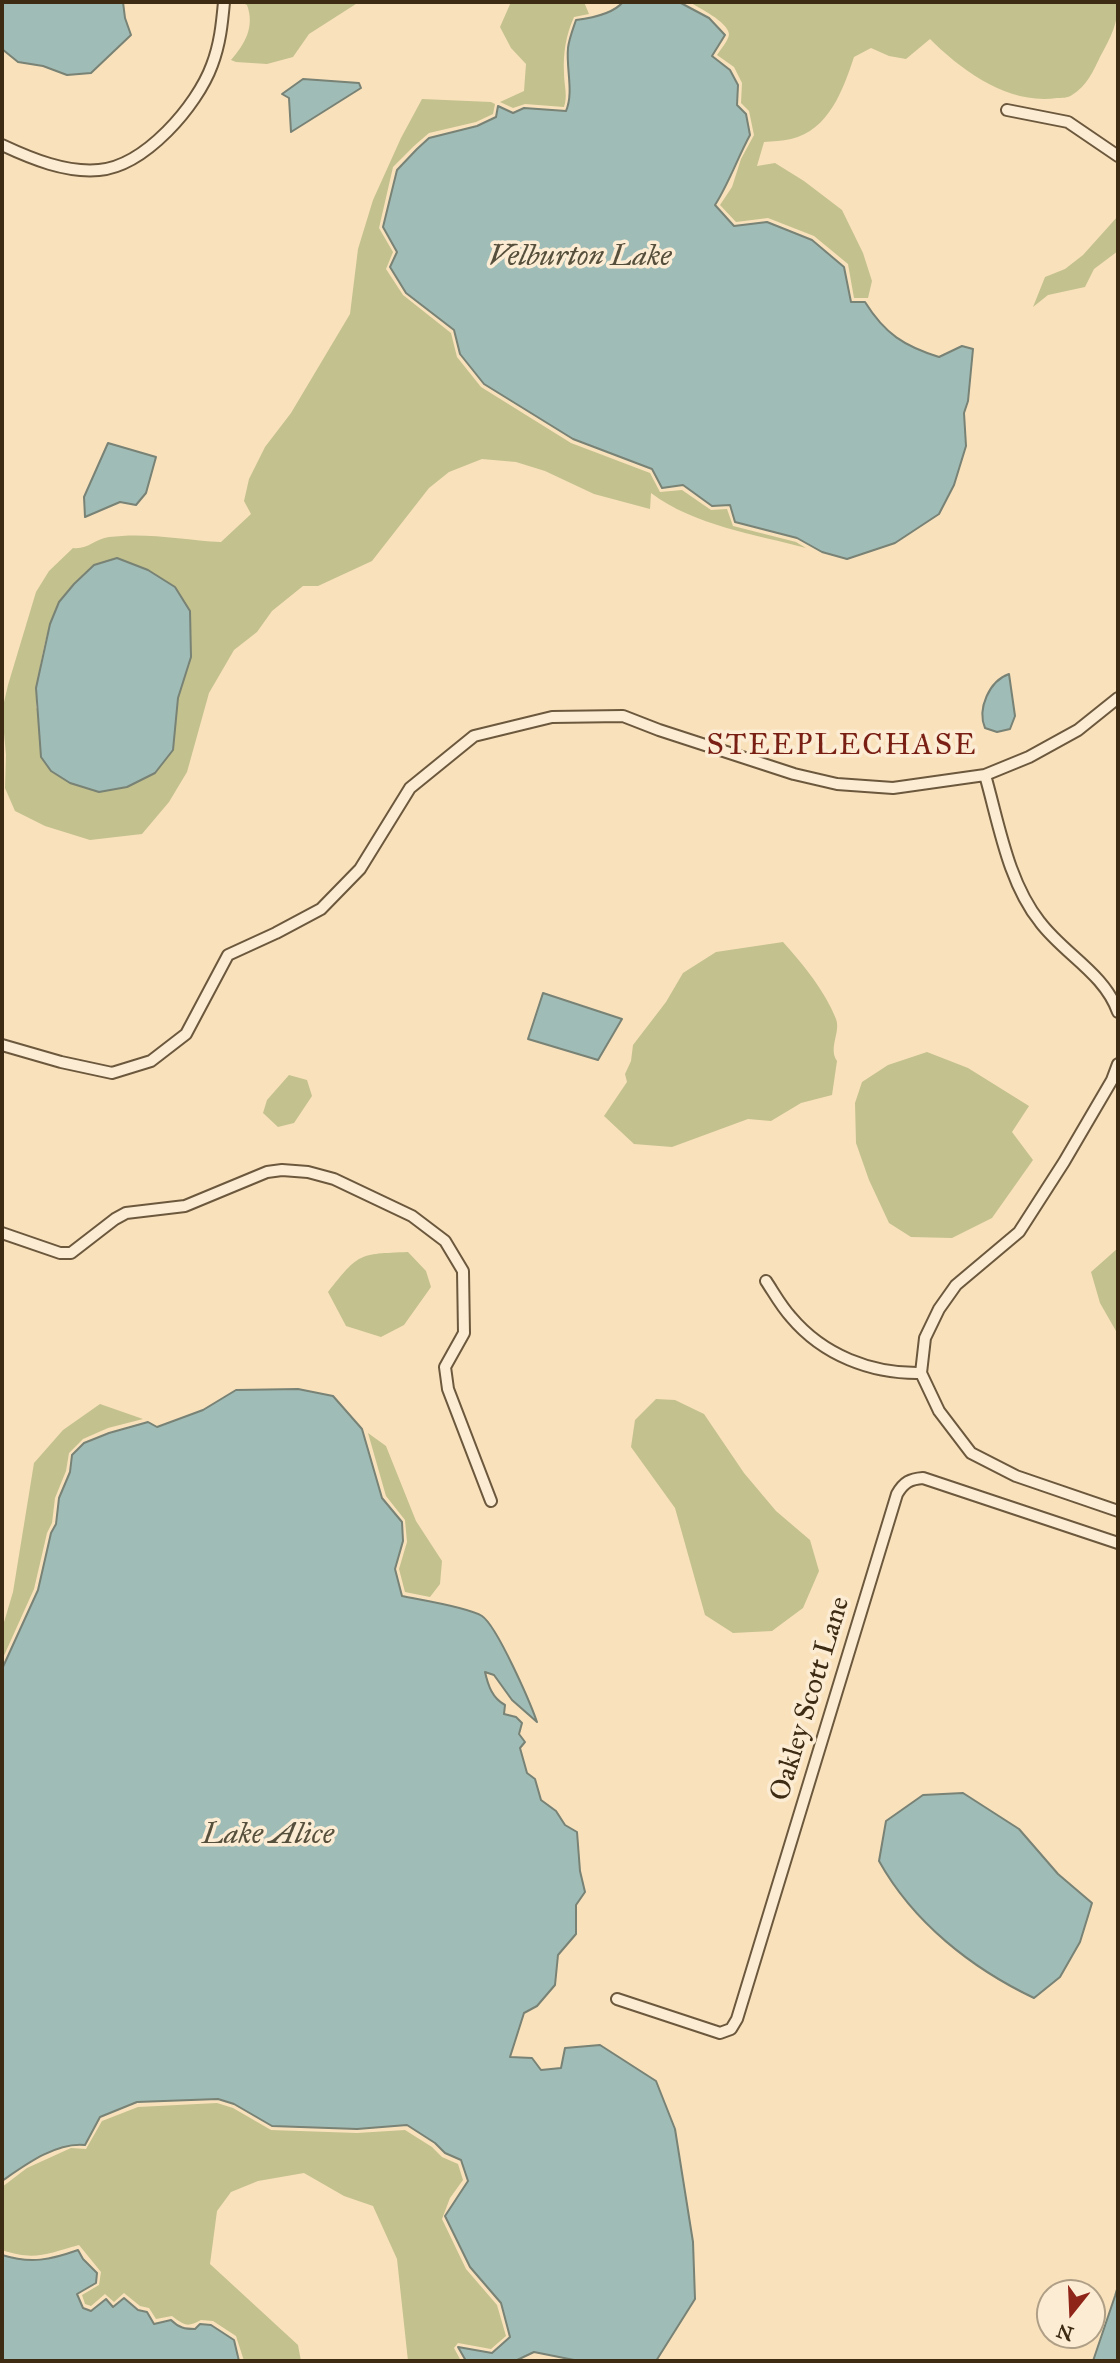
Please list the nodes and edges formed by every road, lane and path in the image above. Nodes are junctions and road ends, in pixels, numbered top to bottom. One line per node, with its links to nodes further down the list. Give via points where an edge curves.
1 (224, 2): 3 (street, via 221,37 211,67 189,105 140,155 102,170 82,170 32,159)
2 (1007, 110): 4 (street, via 1068,122)
3 (2, 145)
4 (1118, 156)
5 (1118, 698): 6 (street, via 1078,730)
6 (985, 775): 7 (street, via 1025,901 1041,924 1113,998); 8 (street, via 892,789 837,784 735,756 623,716 552,717 474,736 410,788 360,869 321,909 228,956 186,1034 151,1061 112,1073)
7 (1118, 1012)
8 (2, 1045)
9 (1118, 1064): 12 (street, via 1019,1232 956,1285 939,1310 925,1338)
10 (2, 1233): 13 (street, via 71,1253 126,1213 185,1206 282,1170 334,1179 412,1216 445,1241 463,1271 464,1333 445,1367 448,1389)
11 (766, 1281): 12 (street, via 790,1316 831,1352 896,1374)
12 (921, 1373): 14 (street, via 939,1411 971,1453 1016,1476)
13 (491, 1501)
14 (1118, 1511)
15 (1118, 1543): 16 (street, Oakley Scott Lane, via 923,1478 902,1486 737,2019 731,2029 720,2033)
16 (617, 1998)

